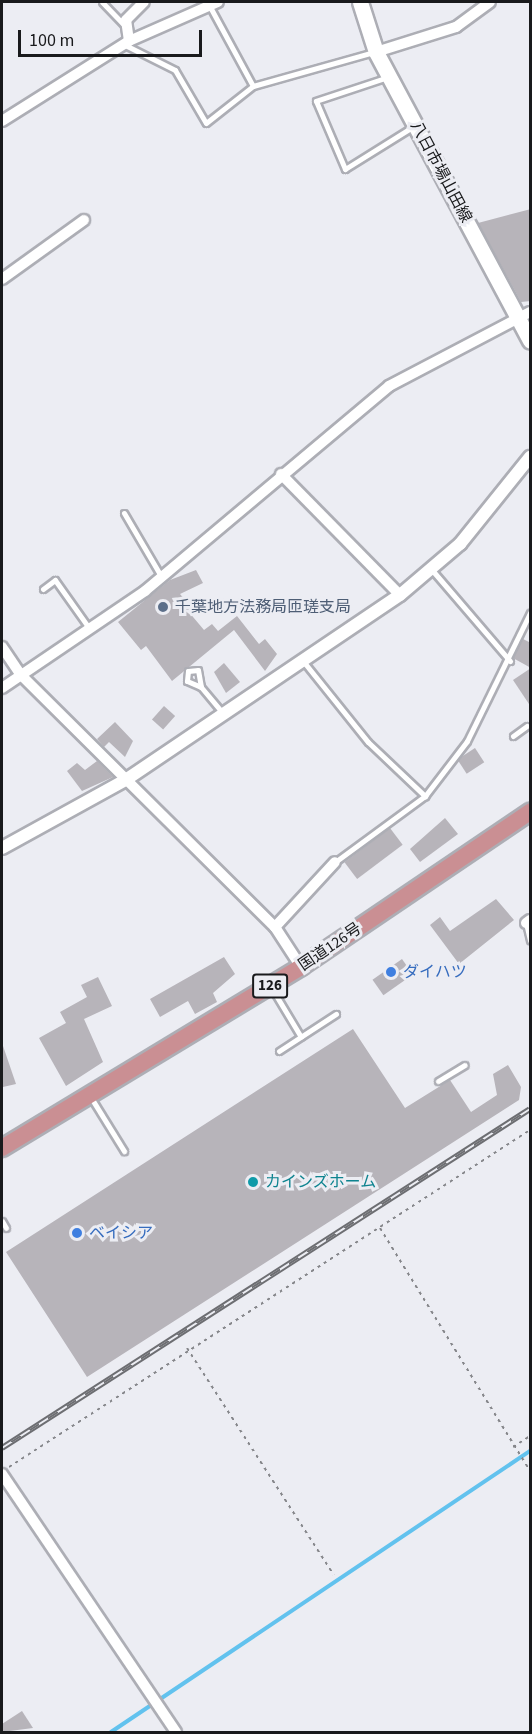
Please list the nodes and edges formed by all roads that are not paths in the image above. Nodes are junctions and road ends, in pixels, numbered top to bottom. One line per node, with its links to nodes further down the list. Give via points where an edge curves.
1 (102, 2): 6 (lane)
2 (144, 2): 6 (street, via 126,20)
3 (360, 2): 8 (main road, 八日市場山田線)
4 (490, 2): 8 (street, via 456,27)
5 (213, 4): 7 (street); 10 (lane)
6 (127, 28): 7 (street)
7 (126, 43): 10 (lane, via 175,70 206,123); 11 (street)
8 (376, 52): 9 (main road, 八日市場山田線); 10 (lane)
9 (389, 76): 12 (main road, 八日市場山田線); 12 (lane, via 316,101 345,169)
10 (253, 86)
11 (2, 122)
12 (415, 125): 15 (main road, 八日市場山田線)
13 (84, 220): 14 (street)
14 (2, 279)
15 (524, 315): 16 (main road, 八日市場山田線); 18 (street, via 389,386)
16 (531, 340)
17 (531, 458): 20 (street)
18 (281, 474): 21 (street); 23 (street)
19 (124, 513): 21 (lane)
20 (432, 570): 23 (street); 28 (lane)
21 (162, 577): 25 (street)
22 (44, 589): 25 (lane, via 55,580)
23 (400, 595): 27 (street)
24 (531, 613): 28 (lane)
25 (90, 630): 29 (street)
26 (2, 647): 29 (street)
27 (303, 661): 32 (street); 36 (lane, via 368,742)
28 (510, 661): 36 (lane, via 466,741)
29 (21, 675): 31 (street); 35 (street)
30 (201, 687): 32 (lane)
31 (2, 688)
32 (224, 714): 35 (street)
33 (527, 726): 34 (lane)
34 (513, 735)
35 (127, 779): 38 (street); 41 (street)
36 (425, 796): 39 (lane)
37 (531, 812): 43 (highway, 国道126号 / 126)
38 (2, 848)
39 (335, 862): 41 (street)
40 (528, 922): 42 (lane)
41 (275, 927): 43 (street)
42 (531, 941)
43 (301, 966): 44 (highway, 国道126号 / 126)
44 (270, 985): 46 (lane); 50 (highway, 国道126号 / 126)
45 (336, 1014): 46 (lane)
46 (301, 1036): 47 (lane)
47 (279, 1050)
48 (465, 1065): 49 (lane)
49 (438, 1081)
50 (89, 1095): 51 (highway, 国道126号 / 126); 52 (lane)
51 (2, 1148)
52 (124, 1151)
53 (2, 1221): 54 (lane)
54 (6, 1228)
55 (2, 1473): 56 (street)
56 (176, 1732)

